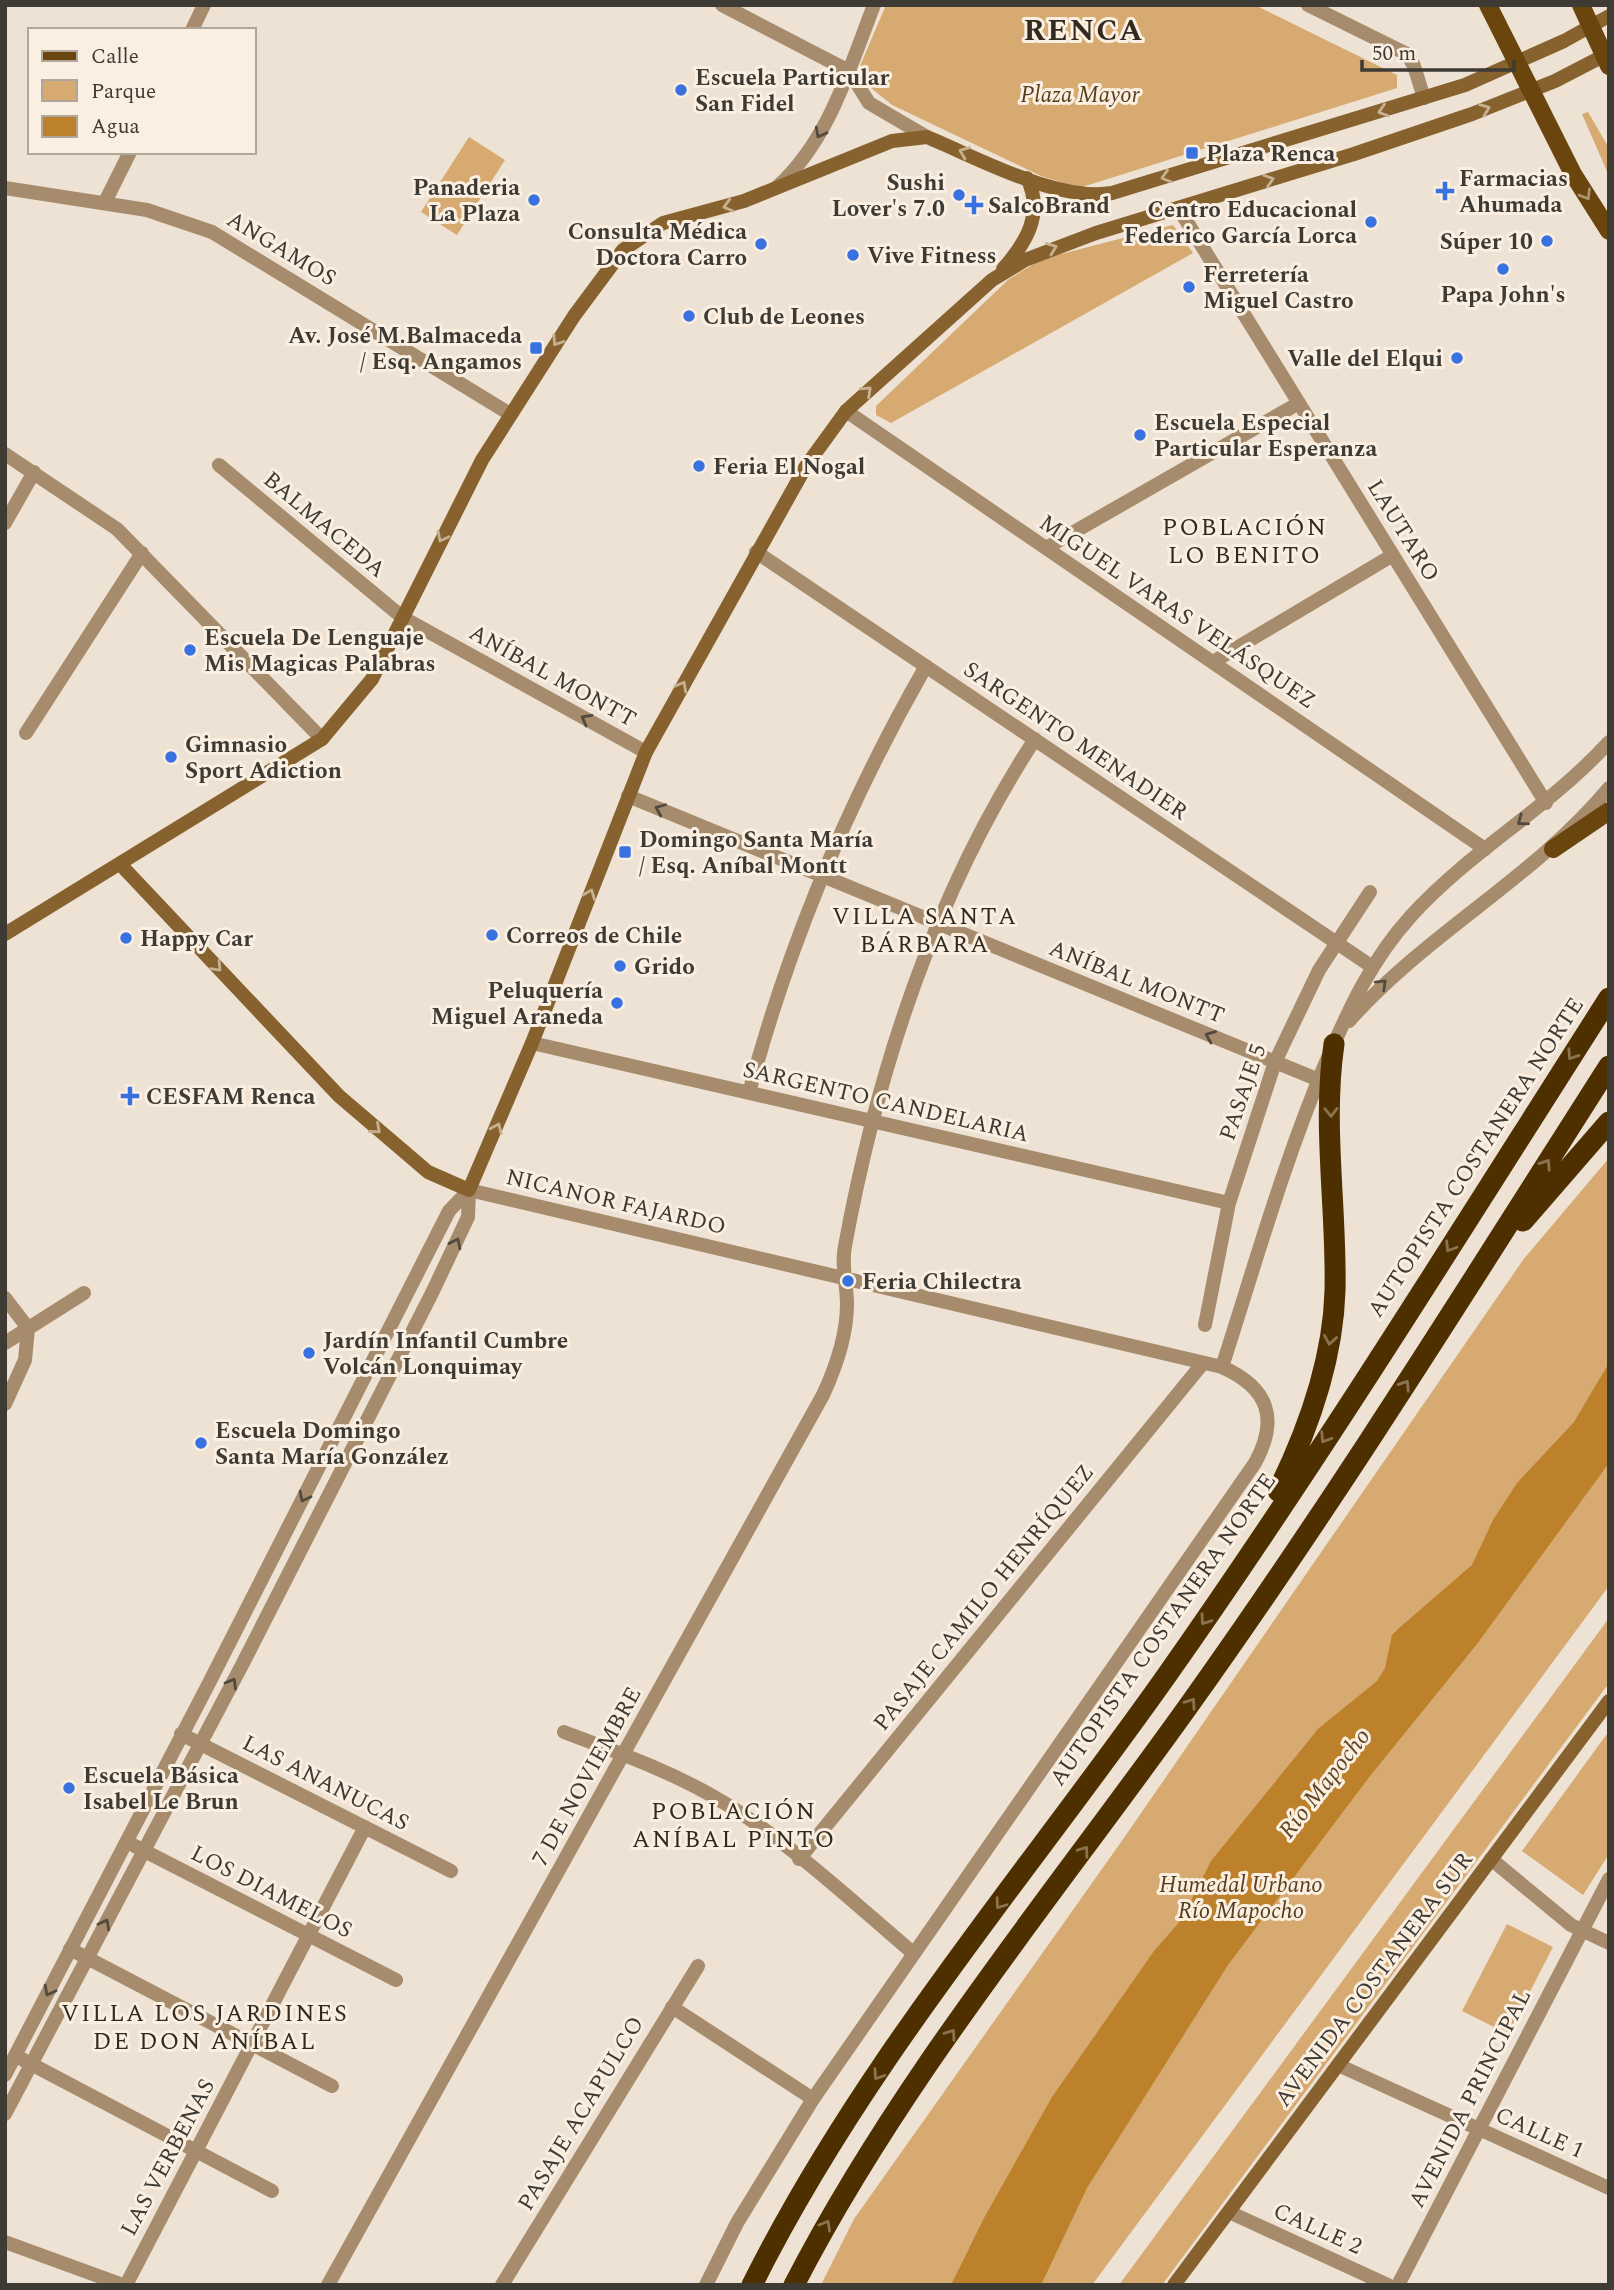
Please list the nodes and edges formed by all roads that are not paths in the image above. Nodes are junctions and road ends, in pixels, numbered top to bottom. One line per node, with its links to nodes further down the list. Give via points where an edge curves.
1 (204, 5): 9 (street)
2 (722, 5): 12 (street)
3 (874, 5): 12 (street)
4 (1308, 5): 14 (street, via 1406,54)
5 (1488, 5): 11 (main road)
6 (1581, 5): 8 (main road)
7 (1609, 16): 8 (main road)
8 (1590, 26): 10 (main road); 11 (main road)
9 (193, 28)
10 (1607, 58): 13 (main road)
11 (1516, 62): 13 (main road); 14 (main road)
12 (849, 71): 15 (street, via 869,103); 19 (street, one-way to 19, via 811,149)
13 (1531, 92): 21 (main road, one-way to 13); 22 (main road, one-way to 22, via 1573,174)
14 (1424, 98): 17 (main road, one-way to 17, via 1112,193 1071,193)
15 (928, 137): 17 (main road, one-way to 15); 19 (main road, via 892,141)
16 (129, 154): 20 (street)
17 (1027, 178): 23 (main road, via 1034,198 1030,230)
18 (5, 188): 20 (street, ANGAMOS)
19 (772, 191): 26 (main road, one-way to 26, via 663,223 628,245)
20 (105, 202): 26 (street, ANGAMOS, via 169,215 223,238)
21 (1179, 209): 23 (main road, one-way to 21, via 1060,245); 24 (street, LAUTARO)
22 (1609, 231)
23 (992, 280): 25 (main road, one-way to 23)
24 (1299, 403): 31 (street); 34 (street, LAUTARO)
25 (846, 411): 31 (street, MIGUEL VARAS VELÁSQUEZ); 32 (main road, via 817,448)
26 (509, 414): 35 (main road, one-way to 35)
27 (5, 454): 29 (street)
28 (219, 465): 35 (street, BALMACEDA)
29 (34, 472): 30 (street); 33 (street, via 86,506)
30 (5, 523)
31 (1046, 548): 36 (street, MIGUEL VARAS VELÁSQUEZ)
32 (756, 552): 37 (street, SARGENTO MENADIER); 42 (main road, one-way to 32)
33 (142, 553): 38 (street); 39 (street)
34 (1393, 555): 36 (street); 45 (street, LAUTARO)
35 (402, 617): 39 (main road, via 372,679); 42 (street, ANÍBAL MONTT, one-way to 35)
36 (1213, 662): 47 (street, MIGUEL VARAS VELÁSQUEZ)
37 (926, 666): 40 (street, SARGENTO MENADIER); 50 (street, via 870,766)
38 (26, 733)
39 (322, 738): 49 (main road)
40 (1035, 739): 52 (street, 7 DE NOVIEMBRE, via 980,829); 54 (street, SARGENTO MENADIER)
41 (1609, 742): 45 (street)
42 (646, 752): 44 (main road)
43 (1609, 788): 48 (street)
44 (628, 796): 50 (street, ANÍBAL MONTT, one-way to 44); 58 (main road, one-way to 44)
45 (1546, 803): 47 (street, one-way to 47)
46 (1609, 811): 48 (main road)
47 (1485, 849): 55 (street, via 1426,900)
48 (1553, 849): 57 (street, one-way to 48, via 1394,974)
49 (120, 864): 53 (main road); 65 (main road, NICANOR FAJARDO, one-way to 65, via 339,1096 419,1165)
50 (820, 875): 52 (street, ANÍBAL MONTT); 62 (street, via 780,986)
51 (1370, 892): 54 (street, PASAJE 5)
52 (936, 923): 59 (street, ANÍBAL MONTT, one-way to 52); 63 (street, 7 DE NOVIEMBRE, via 900,1023)
53 (5, 934)
54 (1336, 942): 55 (street, SARGENTO MENADIER); 59 (street, PASAJE 5, via 1303,999)
55 (1371, 966): 57 (street)
56 (1609, 998): 79 (highway, AUTOPISTA COSTANERA NORTE, one-way to 79)
57 (1336, 1040): 61 (street); 79 (highway, one-way to 79, via 1331,1098 1335,1290 1329,1348 1293,1455)
58 (533, 1042): 62 (street, SARGENTO CANDELARIA); 65 (main road, one-way to 58)
59 (1275, 1062): 61 (street, ANÍBAL MONTT); 66 (street, PASAJE 5)
60 (1609, 1066): 69 (highway, one-way to 60)
61 (1318, 1080): 77 (street)
62 (750, 1093): 63 (street, SARGENTO CANDELARIA)
63 (874, 1121): 66 (street, SARGENTO CANDELARIA); 67 (street, 7 DE NOVIEMBRE, via 844,1247)
64 (1609, 1122): 69 (highway)
65 (469, 1190): 67 (street, NICANOR FAJARDO); 68 (street, via 449,1210); 71 (street, one-way to 65, via 468,1217)
66 (1229, 1203): 73 (street, PASAJE 5)
67 (845, 1278): 76 (street, NICANOR FAJARDO); 84 (street, 7 DE NOVIEMBRE, via 847,1307 841,1343 823,1395)
68 (413, 1284): 71 (street); 82 (street, one-way to 82)
69 (1470, 1284): 120 (highway, one-way to 69, via 834,2211 903,2104 1215,1669)
70 (84, 1293): 74 (street)
71 (432, 1293): 83 (street, one-way to 71)
72 (5, 1298): 74 (street)
73 (1205, 1325)
74 (28, 1328): 75 (street); 78 (street, via 25,1360)
75 (5, 1343)
76 (1203, 1363): 77 (street, NICANOR FAJARDO); 88 (street, PASAJE CAMILO HENRÍQUEZ)
77 (1222, 1367): 96 (street, via 1246,1380 1265,1402 1269,1426 1261,1451)
78 (5, 1404)
79 (1243, 1563): 119 (highway, AUTOPISTA COSTANERA NORTE, one-way to 119, via 1166,1677 876,2077 801,2195)
80 (1609, 1701): 89 (main road, AVENIDA COSTANERA SUR)
81 (564, 1732): 84 (street)
82 (181, 1734): 83 (street, LAS ANANUCAS); 86 (street)
83 (199, 1743): 85 (street, LAS ANANUCAS); 87 (street)
84 (624, 1755): 88 (street, via 717,1798); 116 (street, 7 DE NOVIEMBRE)
85 (365, 1827): 90 (street, LAS ANANUCAS); 93 (street, LAS VERBENAS)
86 (127, 1842): 87 (street, LOS DIAMELOS); 95 (street)
87 (144, 1851): 93 (street, LOS DIAMELOS); 97 (street, one-way to 87)
88 (799, 1859): 96 (street)
89 (1491, 1859): 92 (street); 104 (main road, AVENIDA COSTANERA SUR)
90 (451, 1871)
91 (1609, 1879): 92 (street, AVENIDA PRINCIPAL)
92 (1580, 1931): 94 (street); 109 (street, AVENIDA PRINCIPAL)
93 (309, 1936): 99 (street, LOS DIAMELOS); 101 (street, LAS VERBENAS)
94 (1609, 1943)
95 (70, 1949): 97 (street); 102 (street, one-way to 102)
96 (913, 1952): 107 (street)
97 (88, 1958): 101 (street); 103 (street)
98 (698, 1966): 100 (street, PASAJE ACAPULCO)
99 (396, 1980)
100 (672, 2007): 107 (street); 117 (street, PASAJE ACAPULCO)
101 (252, 2044): 106 (street); 110 (street, LAS VERBENAS)
102 (16, 2056): 103 (street); 105 (street)
103 (32, 2065): 108 (street); 110 (street)
104 (1338, 2065): 109 (street, CALLE 1); 113 (main road, AVENIDA COSTANERA SUR)
105 (5, 2075)
106 (332, 2086)
107 (813, 2099): 118 (street, via 752,2197)
108 (5, 2114)
109 (1479, 2130): 111 (street, CALLE 1); 123 (street, AVENIDA PRINCIPAL)
110 (196, 2151): 112 (street); 115 (street, LAS VERBENAS)
111 (1609, 2188)
112 (272, 2191)
113 (1229, 2212): 121 (main road, AVENIDA COSTANERA SUR); 122 (street, CALLE 2)
114 (5, 2242): 115 (street)
115 (124, 2285)
116 (328, 2285)
117 (502, 2285)
118 (706, 2285)
119 (752, 2285)
120 (794, 2285)
121 (1174, 2285)
122 (1388, 2285)
123 (1398, 2285)

